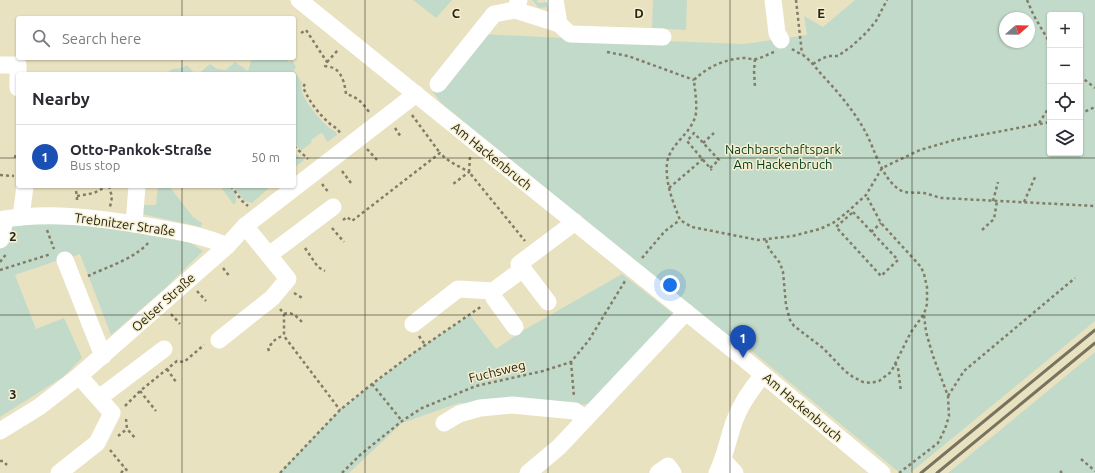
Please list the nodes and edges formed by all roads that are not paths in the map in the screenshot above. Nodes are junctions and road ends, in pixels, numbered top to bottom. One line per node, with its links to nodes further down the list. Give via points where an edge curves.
1 (299, 0): 11 (street, Am Hackenbruch)
2 (555, 0): 5 (street)
3 (774, 0): 7 (street, via 777,33)
4 (517, 5): 5 (street); 10 (street, via 494,14)
5 (559, 24): 6 (street, via 570,34)
6 (663, 37)
7 (784, 43)
8 (0, 65): 9 (street, via 18,65)
9 (18, 72)
10 (438, 84)
11 (416, 94): 12 (street, Oelser Straße); 18 (street, Am Hackenbruch)
12 (296, 187)
13 (24, 188): 17 (street)
14 (137, 188): 19 (street)
15 (294, 188): 20 (street, Oelser Straße)
16 (338, 210): 23 (street)
17 (8, 218): 19 (street, Trebnitzer Straße, via 70,216); 21 (street)
18 (575, 222): 25 (street, via 519,264); 28 (street, Am Hackenbruch)
19 (134, 224): 22 (street, Trebnitzer Straße, via 208,238)
20 (245, 226): 22 (street, Oelser Straße); 23 (street)
21 (0, 240)
22 (227, 246): 33 (street, Oelser Straße)
23 (269, 255): 31 (street, via 288,279 272,298)
24 (60, 256): 33 (street)
25 (523, 268): 26 (street); 27 (street)
26 (493, 294): 29 (street, via 461,287); 30 (street)
27 (548, 302)
28 (686, 312): 34 (street, Am Hackenbruch); 37 (street)
29 (414, 324)
30 (515, 327)
31 (219, 340)
32 (164, 349): 36 (street)
33 (103, 356): 35 (street, Oelser Straße)
34 (763, 375): 40 (street, via 739,409); 46 (street, Am Hackenbruch)
35 (79, 376): 36 (street); 39 (street, Oelser Straße, via 39,407)
36 (99, 398): 41 (street, via 118,410 97,442)
37 (580, 415): 38 (street, via 512,405 480,408 459,414); 42 (street, via 559,447)
38 (444, 423)
39 (0, 431)
40 (720, 466): 45 (street)
41 (59, 473)
42 (528, 473)
43 (658, 473): 44 (street, via 668,466)
44 (673, 473)
45 (735, 473)
46 (882, 473)

